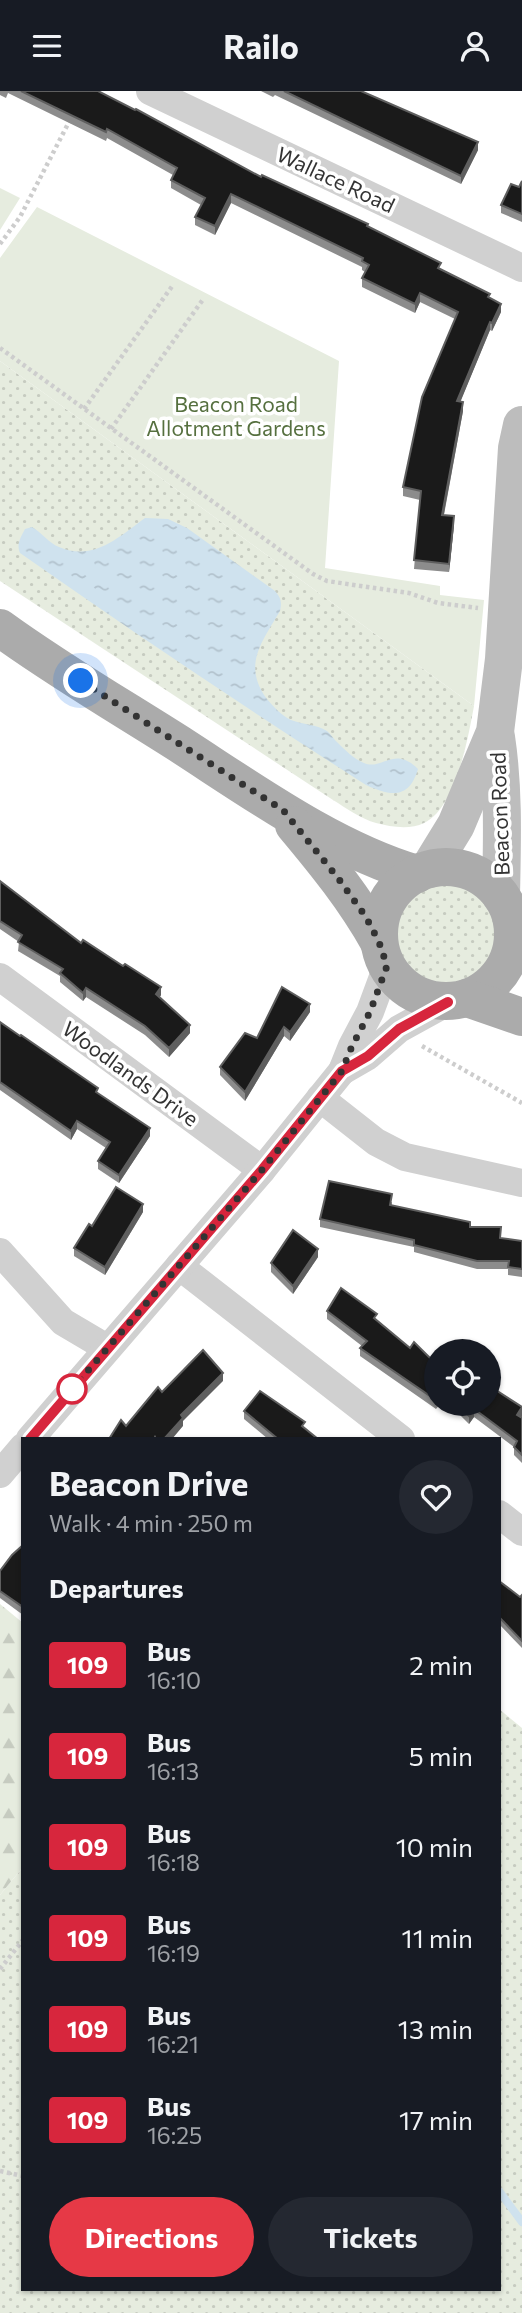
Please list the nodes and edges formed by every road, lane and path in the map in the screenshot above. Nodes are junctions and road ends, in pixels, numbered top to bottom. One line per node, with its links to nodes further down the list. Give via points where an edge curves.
1 (150, 91): 4 (street, Wallace Road)
2 (73, 114): 3 (path, via 20,217)
3 (0, 244)
4 (522, 268)
5 (173, 285): 8 (path)
6 (204, 297): 10 (path)
7 (0, 348): 8 (path)
8 (84, 409): 10 (path)
9 (522, 425): 11 (street, Beacon Road, via 517,448)
10 (111, 429): 11 (path, via 327,581)
11 (514, 613): 13 (street, Beacon Road)
12 (0, 628): 14 (main road)
13 (495, 732): 15 (street, Beacon Road, via 456,825); 16 (street, Beacon Road)
14 (283, 810): 15 (main road, via 357,851 396,868); 17 (main road, via 366,917)
15 (423, 872): 16 (main road, via 445,867 477,875 491,884); 17 (main road, via 403,883 388,902 380,925)
16 (514, 918): 19 (main road, via 513,943 498,978 484,990)
17 (383, 954): 19 (main road, via 398,981 412,992 429,999); 22 (street, via 370,1012)
18 (0, 977): 25 (street, Woodlands Drive)
19 (458, 1000): 20 (main road); 21 (street)
20 (522, 1017)
21 (405, 1034): 22 (street); 24 (path)
22 (342, 1071): 23 (street)
23 (320, 1098): 25 (street); 26 (street, via 376,1142 405,1157)
24 (522, 1103)
25 (262, 1170): 28 (street)
26 (522, 1183)
27 (0, 1252): 29 (street, via 63,1322)
28 (179, 1266): 29 (street); 31 (street)
29 (107, 1348): 30 (street)
30 (32, 1437)
31 (398, 1437)
32 (21, 1449): 33 (street)
33 (0, 1474)
34 (501, 1516): 35 (street)
35 (522, 1532)
36 (21, 1943): 37 (path)
37 (0, 1969)
38 (0, 2171): 39 (path)
39 (21, 2176)

